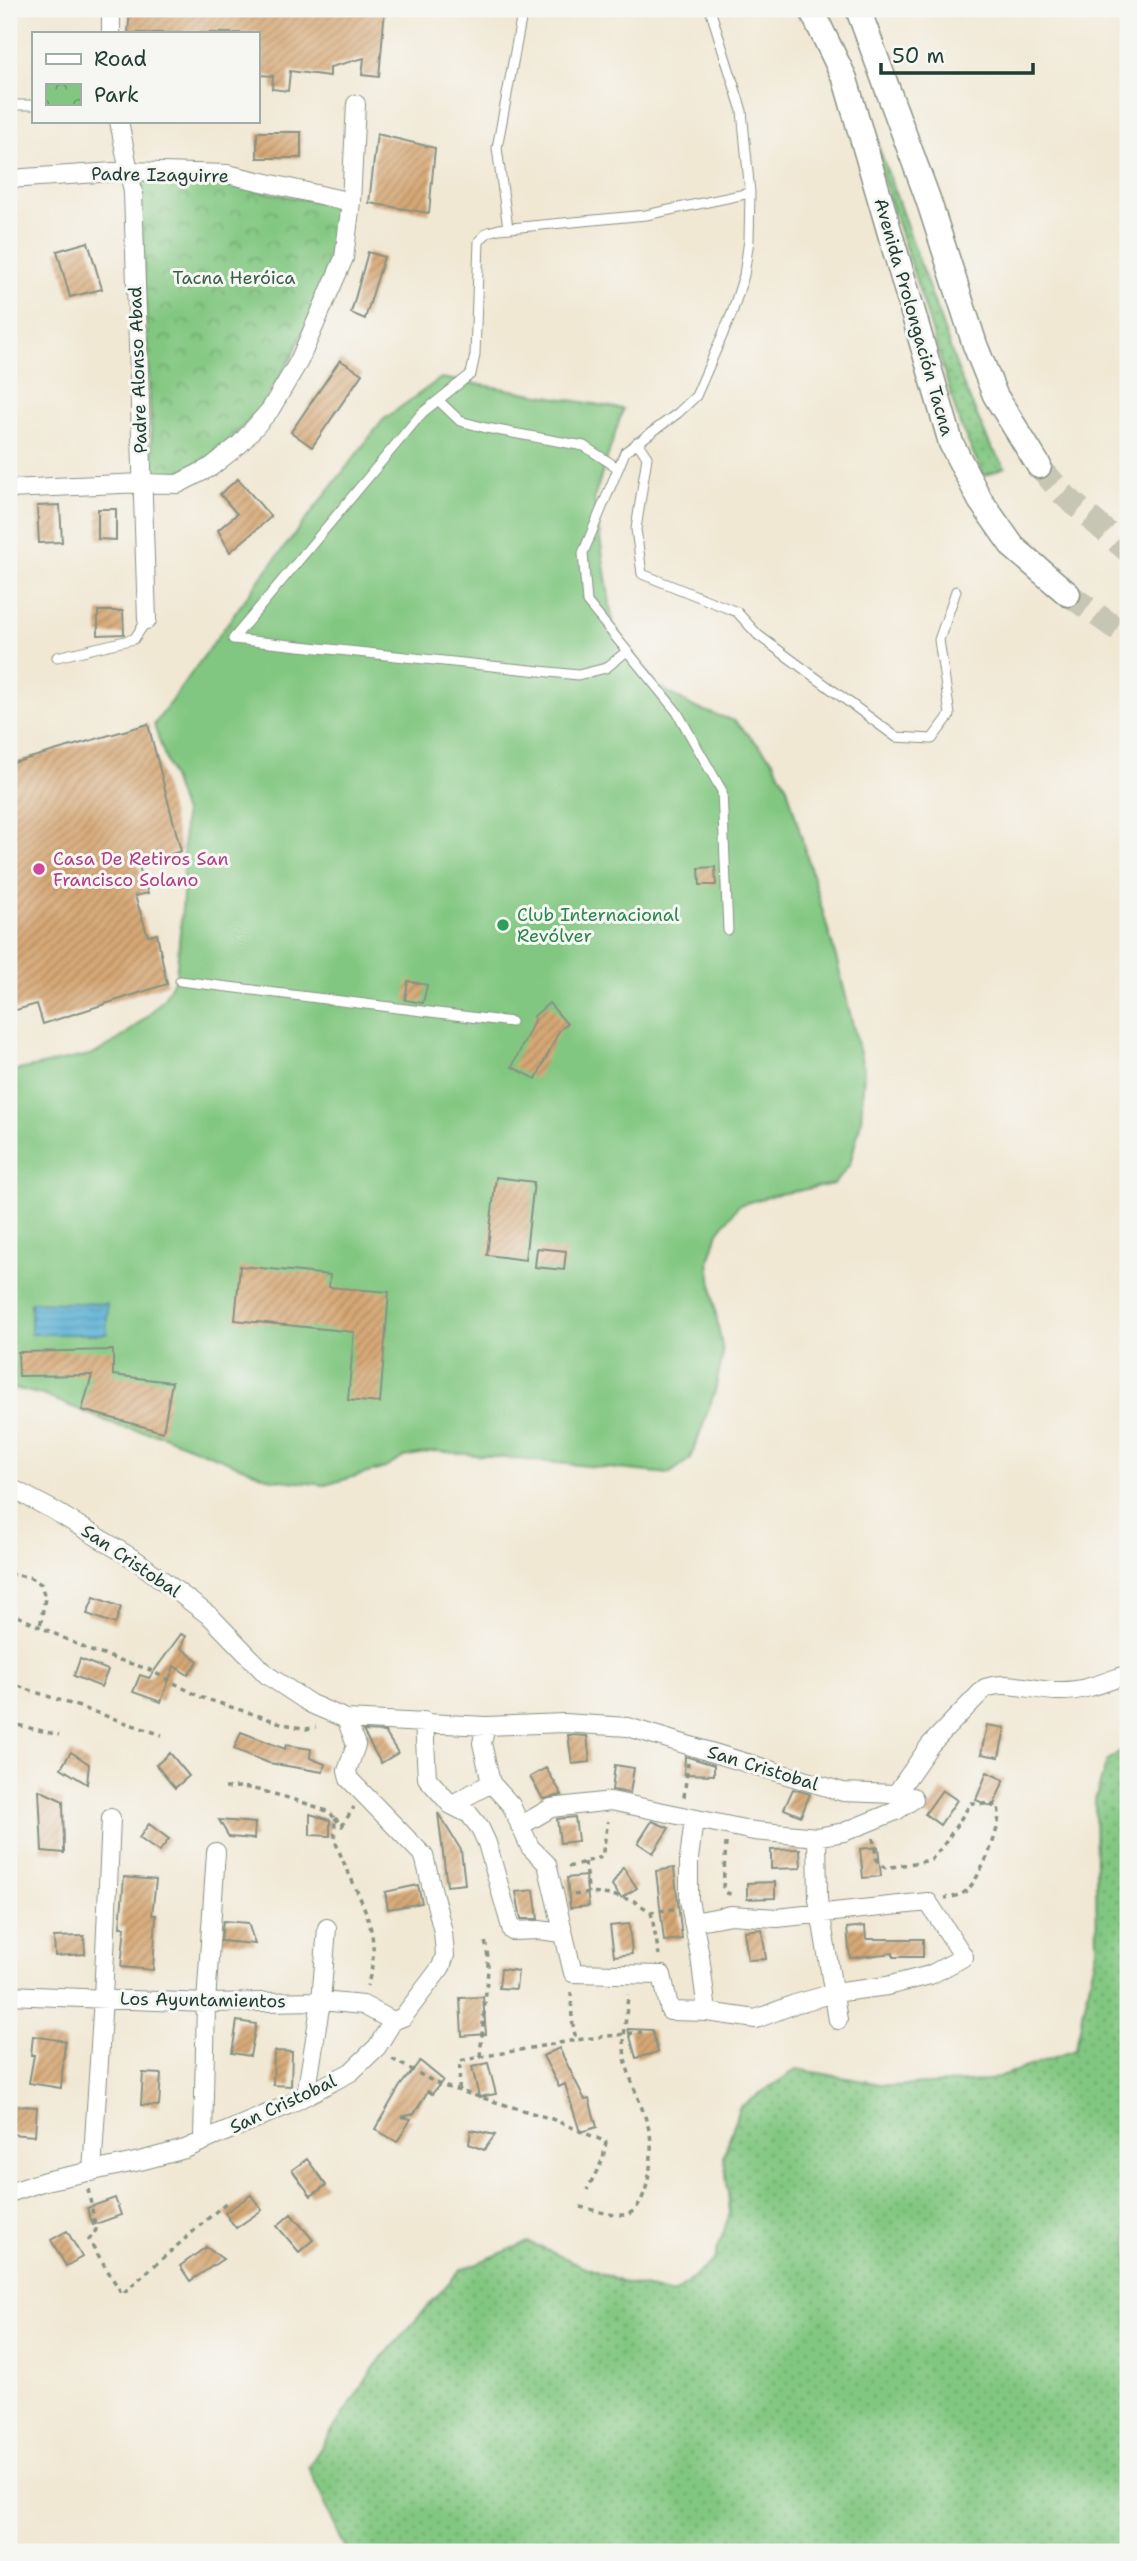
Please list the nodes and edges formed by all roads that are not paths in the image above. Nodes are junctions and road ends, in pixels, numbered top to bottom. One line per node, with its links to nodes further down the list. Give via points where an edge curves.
1 (111, 9): 6 (street)
2 (523, 9): 15 (lane, via 497,148)
3 (710, 9): 13 (lane, via 742,111)
4 (811, 9): 23 (main road, Avenida Prolongación Tacna, via 845,79 951,443 980,500 1013,547)
5 (858, 9): 18 (main road, via 928,199 975,345 995,395)
6 (111, 32)
7 (356, 104): 14 (street)
8 (9, 105): 9 (lane)
9 (32, 105)
10 (119, 122): 11 (street, Padre Alonso Abad)
11 (128, 171): 12 (street, Padre Izaguirre); 14 (street, Padre Izaguirre, via 227,174); 20 (street, Padre Alonso Abad, via 133,192)
12 (9, 179)
13 (750, 193): 15 (lane, via 646,215); 17 (lane, via 744,275 709,370 696,396)
14 (351, 202): 20 (street, via 344,258 299,361 270,410 240,444 211,467 178,484)
15 (508, 228): 16 (lane, via 488,232 478,242 471,374)
16 (438, 400): 19 (lane, via 460,421 584,446); 25 (lane, via 422,413 233,639 578,675 606,668)
17 (637, 442): 19 (lane, via 625,452); 22 (lane, via 647,457 636,529 642,574 737,612 758,635 896,737 932,739 950,715 939,640)
18 (1039, 466)
19 (618, 468): 25 (lane, via 583,553 587,603)
20 (142, 482): 21 (street); 24 (street, Padre Alonso Abad)
21 (9, 489)
22 (956, 591)
23 (1068, 594)
24 (147, 620): 26 (lane, via 134,639)
25 (628, 651): 27 (lane, via 677,712 722,790)
26 (57, 657)
27 (728, 930)
28 (180, 981): 29 (lane)
29 (511, 1022)
30 (9, 1487): 32 (street, San Cristobal, via 137,1561 211,1617 267,1675 311,1704)
31 (1128, 1674): 36 (street, via 1079,1691 997,1684 985,1688 930,1745)
32 (346, 1719): 33 (street, San Cristobal); 54 (street, San Cristobal, via 356,1745 347,1771 349,1779 425,1856 443,1932 441,1967 403,2017)
33 (424, 1721): 34 (street, San Cristobal); 37 (street, via 427,1778)
34 (486, 1726): 35 (street, via 482,1743); 36 (street, San Cristobal, via 564,1723 628,1727 843,1792)
35 (491, 1783): 37 (street); 40 (street, via 511,1805)
36 (896, 1794): 41 (street, via 914,1799 897,1811 844,1832)
37 (451, 1805): 46 (street, via 481,1828 512,1931)
38 (688, 1817): 40 (street, via 611,1801 551,1808); 41 (street); 44 (street)
39 (111, 1818): 49 (street)
40 (520, 1826): 46 (street, via 530,1847 547,1864)
41 (817, 1837): 43 (street)
42 (216, 1852): 51 (street)
43 (821, 1913): 44 (street, via 777,1918); 47 (street); 47 (street, via 928,1902 964,1957 930,1975)
44 (691, 1914): 52 (street)
45 (327, 1928): 50 (street)
46 (562, 1933): 52 (street, via 573,1973 662,1975 670,2011)
47 (834, 1993): 52 (street, via 757,2019); 53 (street)
48 (9, 1995): 49 (street, Los Ayuntamientos)
49 (103, 1998): 51 (street, Los Ayuntamientos); 57 (street)
50 (321, 2001): 51 (street, Los Ayuntamientos); 54 (street, Los Ayuntamientos, via 361,2005); 55 (street)
51 (206, 2003): 56 (street)
52 (707, 2012)
53 (838, 2020)
54 (393, 2021): 55 (street, San Cristobal, via 374,2050 351,2072)
55 (306, 2095): 56 (street, San Cristobal)
56 (203, 2140): 57 (street, San Cristobal, via 185,2149)
57 (88, 2173): 58 (street, San Cristobal)
58 (9, 2193)

